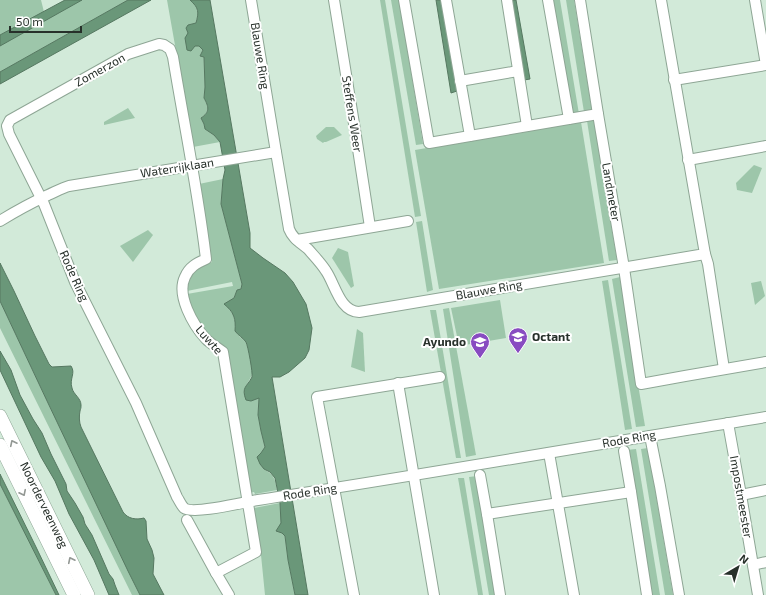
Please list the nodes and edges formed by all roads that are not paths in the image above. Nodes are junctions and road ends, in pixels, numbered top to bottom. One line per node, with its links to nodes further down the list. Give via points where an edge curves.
1 (251, 0): 20 (street, Blauwe Ring)
2 (334, 0): 26 (street, Steffens Weer)
3 (404, 0): 18 (street, via 429,143)
4 (446, 0): 14 (street)
5 (507, 0): 12 (street)
6 (548, 0): 16 (street)
7 (580, 0): 15 (street, Landmeter)
8 (661, 0): 9 (street); 13 (street)
9 (664, 0)
10 (755, 0): 11 (street)
11 (766, 65): 13 (street)
12 (518, 71): 14 (street); 17 (street)
13 (674, 80): 21 (street)
14 (460, 81): 18 (street)
15 (598, 114): 16 (street); 29 (street, Landmeter)
16 (569, 119): 17 (street)
17 (527, 126): 18 (street)
18 (470, 136)
19 (766, 146): 21 (street)
20 (276, 152): 22 (street, Waterrijklaan); 27 (street, Blauwe Ring, via 289,229)
21 (688, 160): 28 (street)
22 (192, 166): 23 (street, Waterrijklaan, via 78,185); 23 (street, Zomerzon, via 173,57 170,49 159,44 128,54 10,120 7,126 9,134); 47 (street, Luwte, via 206,259 189,270 182,289 188,309 199,330 223,352)
23 (42, 201): 24 (street, Waterrijklaan, via 16,216); 47 (street, Rode Ring, via 75,282 136,403 184,508 205,510)
24 (0, 221)
25 (408, 221): 26 (street)
26 (370, 227): 27 (street)
27 (297, 240): 29 (street, Blauwe Ring, via 316,258 331,278 340,300 354,312)
28 (705, 254): 29 (street, Blauwe Ring); 31 (street)
29 (624, 268): 31 (street, Landmeter, via 641,384)
30 (766, 362): 31 (street)
31 (724, 369)
32 (440, 377): 33 (street)
33 (398, 383): 41 (street); 43 (street, via 317,397)
34 (0, 416): 55 (street, Noorderveenweg, one-way to 34)
35 (766, 416): 36 (street, Rode Ring)
36 (728, 423): 37 (street, Rode Ring); 46 (street, Impostmeester)
37 (650, 436): 40 (street, Rode Ring); 62 (street)
38 (0, 445): 54 (street, Noorderveenweg, one-way to 54)
39 (624, 451): 45 (street)
40 (549, 453): 41 (street, Rode Ring); 48 (street)
41 (414, 475): 43 (street, Rode Ring); 58 (street)
42 (480, 475): 49 (street)
43 (334, 488): 47 (street, Rode Ring); 57 (street)
44 (766, 490): 46 (street)
45 (631, 492): 48 (street); 61 (street)
46 (741, 494): 52 (street, Impostmeester)
47 (247, 502): 53 (street, via 256,552)
48 (559, 504): 49 (street); 60 (street)
49 (487, 514): 59 (street)
50 (187, 520): 53 (street)
51 (766, 562): 52 (street)
52 (753, 565): 63 (street, Impostmeester)
53 (216, 573): 56 (street)
54 (74, 595)
55 (88, 595)
56 (229, 595)
57 (354, 595)
58 (434, 595)
59 (500, 595)
60 (574, 595)
61 (647, 595)
62 (679, 595)
63 (758, 595)

